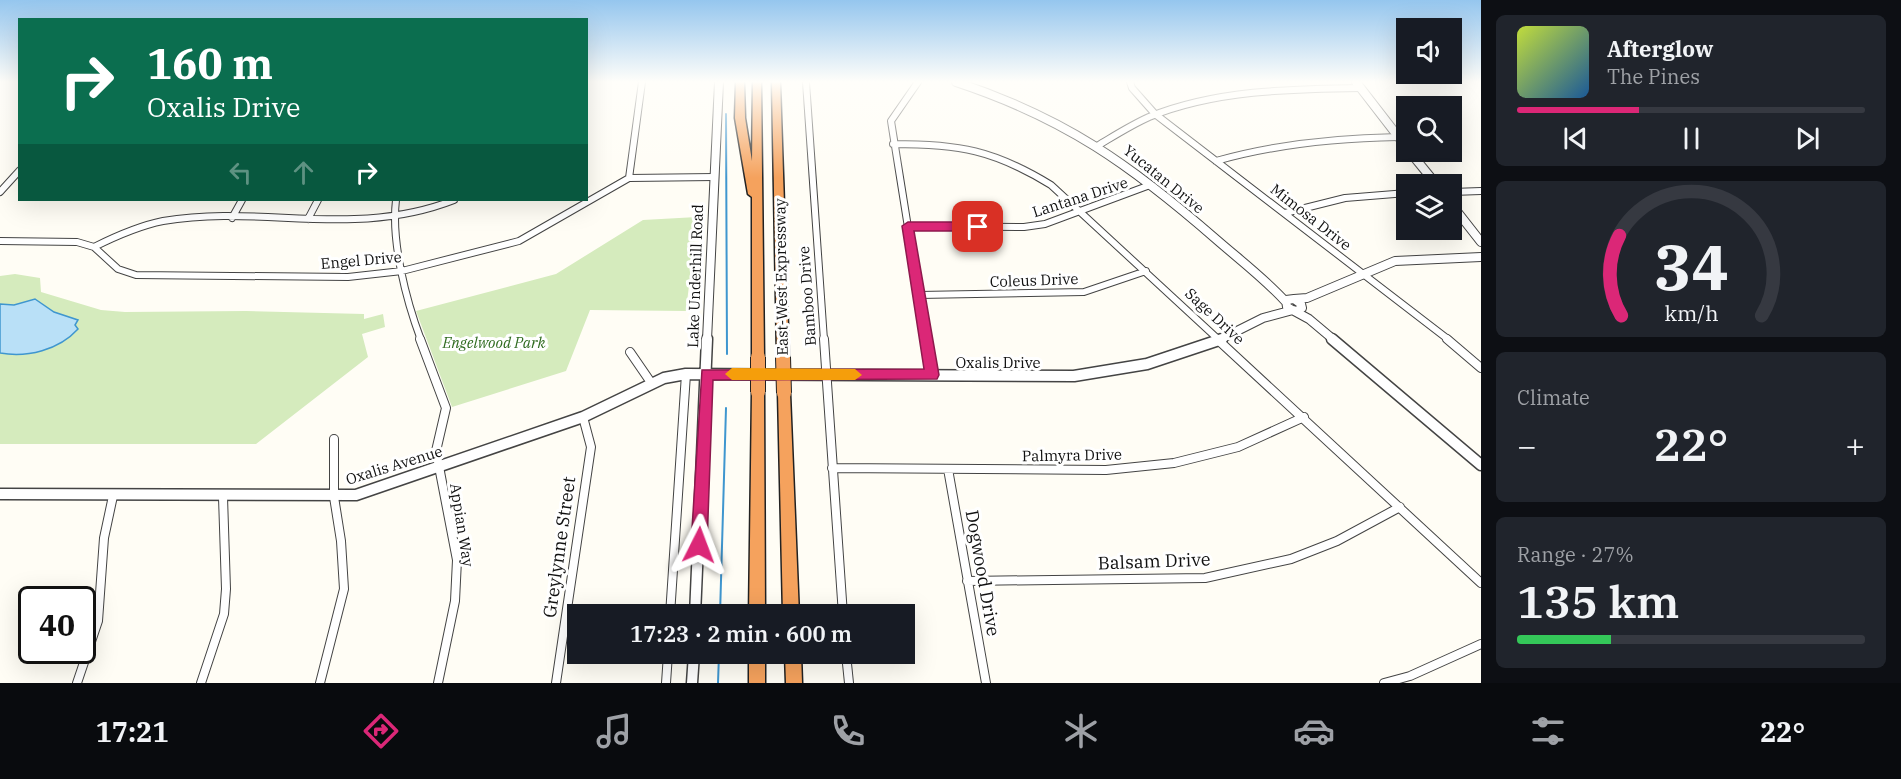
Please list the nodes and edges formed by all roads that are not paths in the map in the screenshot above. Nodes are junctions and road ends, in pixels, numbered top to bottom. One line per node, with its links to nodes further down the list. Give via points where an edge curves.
1 (638, 114): 22 (street)
2 (717, 114): 19 (street, Lake Underhill Road)
3 (741, 114): 34 (highway, via 749,182)
4 (757, 114): 34 (highway, East-West Expressway)
5 (777, 114): 76 (highway, East-West Expressway, bridge)
6 (808, 114): 56 (street, Bamboo Drive)
7 (895, 114): 13 (street, via 891,122)
8 (1038, 114): 14 (street, Yucatan Drive)
9 (1155, 114): 14 (street); 15 (street, Mimosa Drive)
10 (1381, 114): 11 (street)
11 (1396, 133)
12 (1396, 136): 15 (street, via 1304,140)
13 (893, 144): 35 (street, Sage Drive, via 958,146 999,155 1042,179); 41 (street)
14 (1096, 146): 23 (street, Yucatan Drive)
15 (1216, 161): 36 (street, Mimosa Drive)
16 (1418, 162): 18 (street)
17 (18, 172): 20 (street)
18 (1428, 174)
19 (714, 177): 22 (street, Engel Drive); 55 (street, Lake Underhill Road)
20 (12, 178): 21 (street); 25 (street)
21 (18, 178)
22 (629, 178): 28 (street, Engel Drive)
23 (1150, 185): 35 (street, Lantana Drive); 50 (street, Yucatan Drive)
24 (1481, 191): 26 (street)
25 (0, 192)
26 (1462, 192)
27 (1396, 193): 36 (street, via 1323,201)
28 (588, 199)
29 (241, 201): 38 (street)
30 (317, 201): 40 (street)
31 (396, 201): 37 (street, Appian Way)
32 (452, 201): 37 (street, via 432,210)
33 (585, 201): 46 (street, Engel Drive, via 519,241)
34 (758, 210): 75 (highway, East-West Expressway, bridge)
35 (1082, 211): 41 (street, Lantana Drive, via 1024,227); 47 (street, Sage Drive)
36 (1285, 213): 48 (street, Mimosa Drive)
37 (394, 216): 40 (street); 46 (street, Appian Way)
38 (231, 218): 40 (street); 44 (street, via 152,223)
39 (1462, 218): 43 (street)
40 (308, 219)
41 (908, 226): 49 (street)
42 (0, 241): 44 (street, via 77,242)
43 (1481, 242)
44 (94, 247): 46 (street, Engel Drive, via 118,270 136,275 348,277)
45 (1481, 257): 48 (street, Oxalis Drive, via 1395,261)
46 (402, 271): 63 (street, Appian Way, via 408,305 446,408 436,451)
47 (1146, 271): 49 (street, Coleus Drive, via 1084,292); 51 (street, Sage Drive)
48 (1363, 274): 50 (street, Oxalis Drive); 53 (street, Mimosa Drive)
49 (919, 295): 57 (street)
50 (1295, 304): 51 (street, Oxalis Drive); 62 (street, Yucatan Drive)
51 (1220, 339): 57 (street, Oxalis Drive, via 1164,362 1121,371 1074,376); 60 (street, Sage Drive)
52 (630, 352): 58 (street)
53 (1481, 368)
54 (686, 374): 55 (street, Oxalis Avenue); 58 (street, Oxalis Avenue); 73 (street)
55 (707, 374): 56 (street, Oxalis Drive); 74 (street, Lake Underhill Road)
56 (826, 374): 57 (street, Oxalis Drive); 64 (street, Bamboo Drive)
57 (932, 375)
58 (652, 384): 59 (street, Oxalis Avenue)
59 (583, 417): 63 (street, Oxalis Avenue); 88 (street, Greylynne Street, via 591,447)
60 (1304, 417): 65 (street, Palmyra Drive, via 1238,447 1174,463 1106,470); 70 (street, Sage Drive)
61 (334, 439): 69 (street)
62 (1480, 462)
63 (439, 468): 69 (street, Oxalis Avenue, via 356,495); 87 (street, Appian Way, via 457,560 455,601)
64 (832, 468): 65 (street, Palmyra Drive); 77 (street, Bamboo Drive)
65 (948, 469): 71 (street, Dogwood Drive)
66 (0, 494): 67 (street, Oxalis Avenue)
67 (112, 496): 68 (street, Oxalis Avenue); 84 (street, via 106,513 99,612 92,647)
68 (223, 497): 69 (street, Oxalis Avenue); 85 (street, via 224,614)
69 (334, 497): 86 (street, via 344,590)
70 (1400, 507): 71 (street, Balsam Drive, via 1337,541 1291,559 1205,578); 72 (street, Sage Drive)
71 (967, 581): 94 (street, Dogwood Drive)
72 (1481, 583)
73 (671, 604)
74 (697, 604)
75 (757, 604)
76 (791, 604)
77 (842, 604)
78 (1481, 645): 95 (street)
79 (667, 664): 89 (street)
80 (693, 664): 90 (street)
81 (757, 664): 91 (highway)
82 (793, 664): 92 (highway)
83 (847, 664): 93 (street)
84 (77, 683)
85 (201, 683)
86 (320, 683)
87 (438, 683)
88 (556, 683)
89 (666, 683)
90 (692, 683)
91 (757, 683)
92 (794, 683)
93 (849, 683)
94 (986, 683)
95 (1384, 683)

